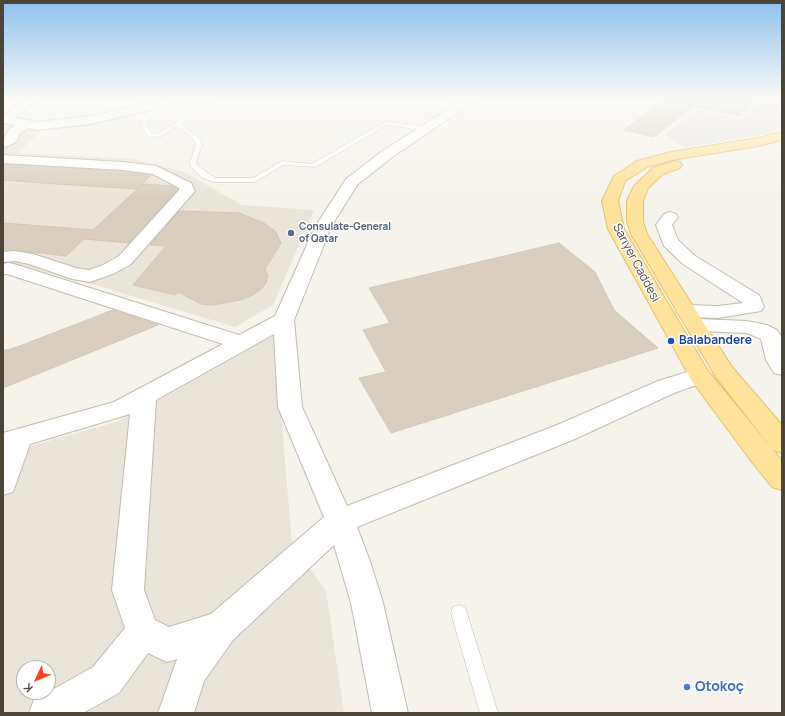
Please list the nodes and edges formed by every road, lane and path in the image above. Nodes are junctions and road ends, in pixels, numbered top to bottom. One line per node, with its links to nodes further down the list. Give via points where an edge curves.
1 (13, 132): 8 (street, via 11,139)
2 (148, 132): 3 (lane, via 150,136)
3 (164, 132)
4 (188, 132): 5 (lane, via 199,144 193,162 195,167 213,180 226,181 255,180 282,163 313,166)
5 (370, 132)
6 (420, 132): 15 (street, via 351,182 323,227)
7 (782, 136): 18 (main road, Sarıyer Caddesi, via 642,164 619,179 610,201 616,229)
8 (3, 144)
9 (782, 146): 14 (main road, Sarıyer Caddesi, via 673,166 658,171 641,186 635,201 635,221 651,255)
10 (3, 158): 12 (street, via 156,170 186,186 187,191 125,260 90,276 72,273 33,259)
11 (670, 217): 14 (street, via 664,225 670,242 689,260 752,299 754,307)
12 (3, 257)
13 (3, 269): 16 (street, via 8,268)
14 (690, 318): 17 (street, via 747,327 770,335); 21 (main road, Sarıyer Caddesi, via 724,372)
15 (284, 320): 16 (street); 24 (street, via 290,407)
16 (241, 343): 19 (street)
17 (782, 368)
18 (700, 376): 22 (main road, Sarıyer Caddesi); 24 (street, via 666,387 566,432)
19 (144, 396): 20 (street, via 122,408); 27 (street, via 128,590)
20 (11, 441): 23 (street)
21 (782, 443)
22 (782, 479)
23 (3, 484)
24 (340, 521): 26 (street); 30 (street, via 367,603)
25 (459, 613): 31 (lane)
26 (221, 628): 27 (street, via 167,645); 29 (street, via 189,672)
27 (143, 632): 28 (street, via 106,680)
28 (47, 713)
29 (176, 713)
30 (390, 713)
31 (489, 713)

